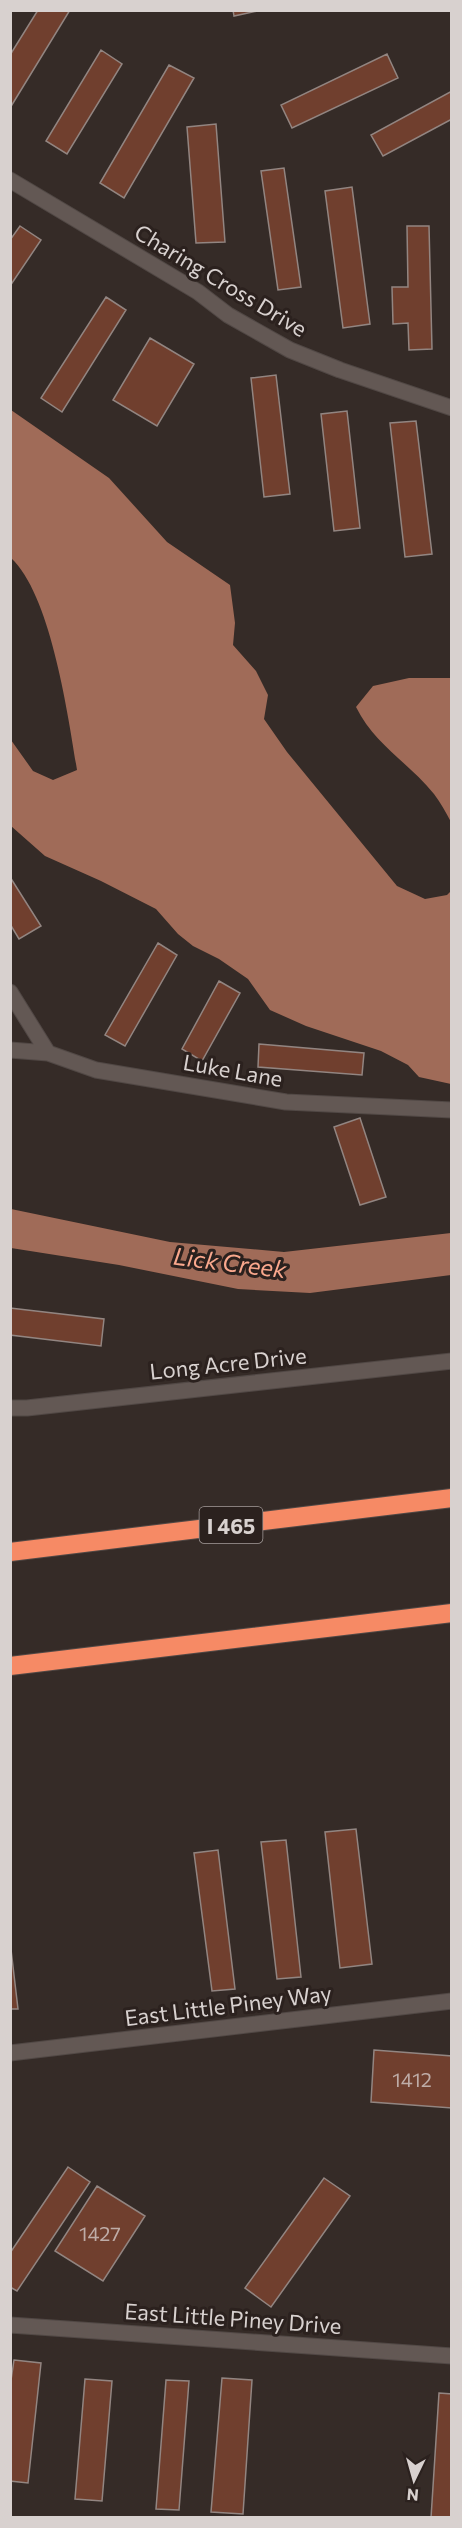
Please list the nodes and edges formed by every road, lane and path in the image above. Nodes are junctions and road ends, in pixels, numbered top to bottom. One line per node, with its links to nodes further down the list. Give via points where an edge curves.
1 (10, 180): 2 (street, Charing Cross Drive, via 290,351)
2 (452, 408)
3 (10, 992): 5 (street)
4 (10, 1050): 5 (street, Luke Lane)
5 (48, 1053): 6 (street, Luke Lane, via 96,1070 286,1102)
6 (452, 1110)
7 (452, 1361): 8 (street, Long Acre Drive)
8 (10, 1408)
9 (452, 1498): 10 (highway, I 465)
10 (10, 1552)
11 (452, 1613): 12 (highway)
12 (10, 1666)
13 (452, 2001): 14 (street, East Little Piney Way)
14 (10, 2053)
15 (10, 2325): 16 (street, East Little Piney Drive)
16 (452, 2356)

